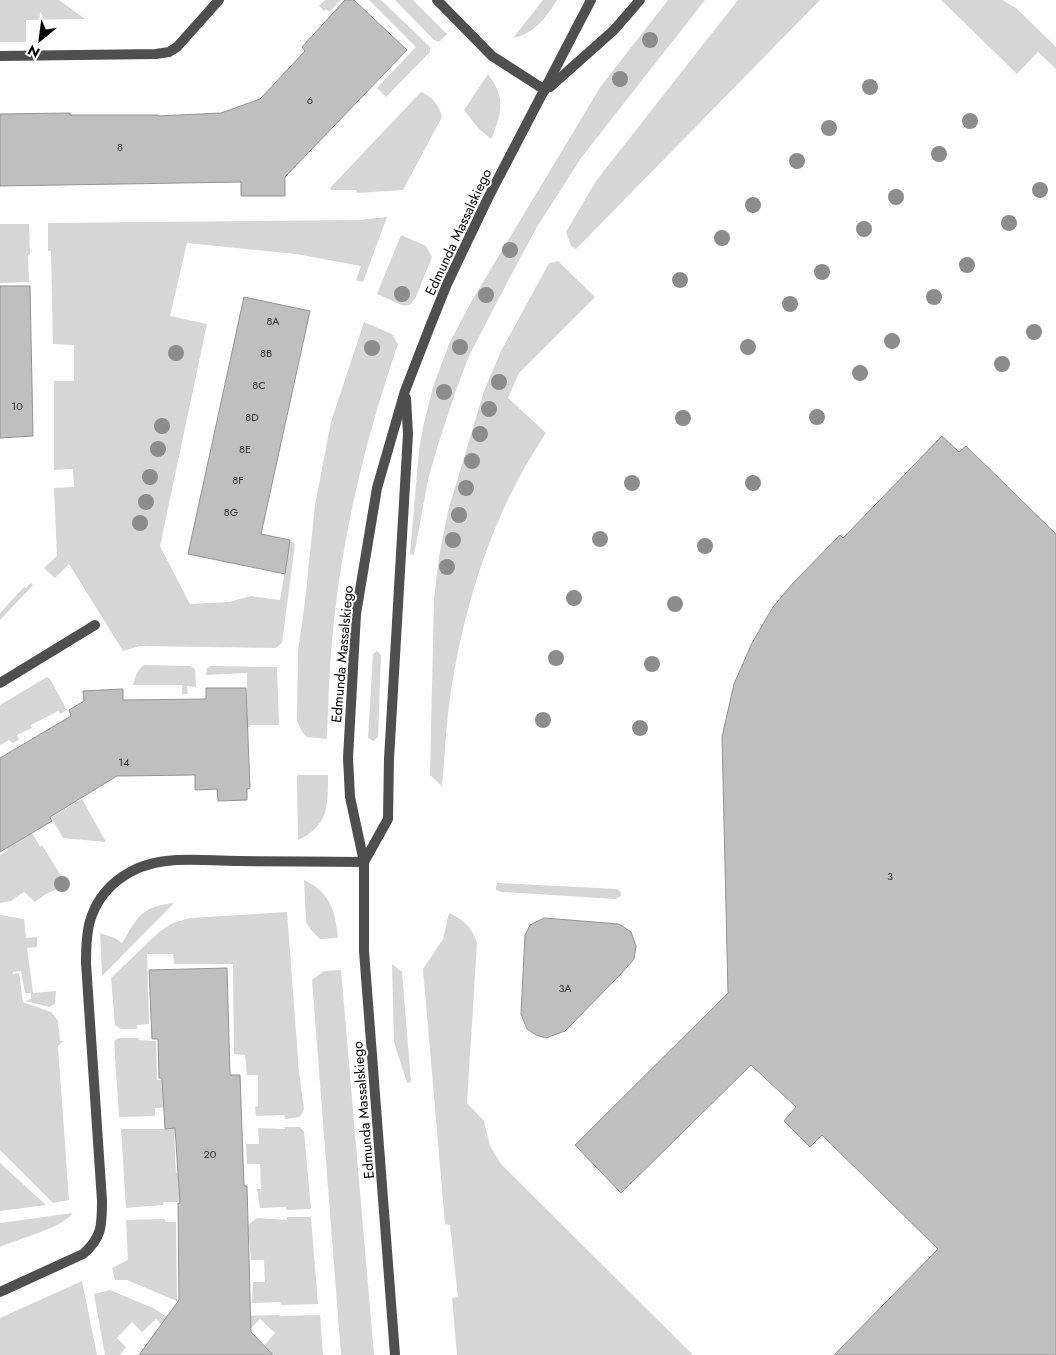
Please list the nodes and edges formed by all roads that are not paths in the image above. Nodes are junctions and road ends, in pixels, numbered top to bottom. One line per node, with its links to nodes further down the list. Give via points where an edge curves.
1 (219, 0): 5 (street, via 169,52)
2 (436, 0): 6 (street, via 492,56)
3 (591, 0): 6 (street, Edmunda Massalskiego)
4 (640, 0): 6 (street, Edmunda Massalskiego, via 614,30)
5 (0, 56)
6 (545, 90): 7 (street, Edmunda Massalskiego, via 454,270)
7 (405, 391): 10 (street, Edmunda Massalskiego, via 408,434 388,819); 10 (street, Edmunda Massalskiego, via 377,488 356,614 348,758 350,797)
8 (95, 625): 9 (street)
9 (0, 683)
10 (364, 862): 11 (street, via 165,861 131,870 110,886 94,911 86,942 102,1201 99,1234 83,1254); 12 (street, Edmunda Massalskiego, via 364,951)
11 (0, 1292)
12 (395, 1355)

